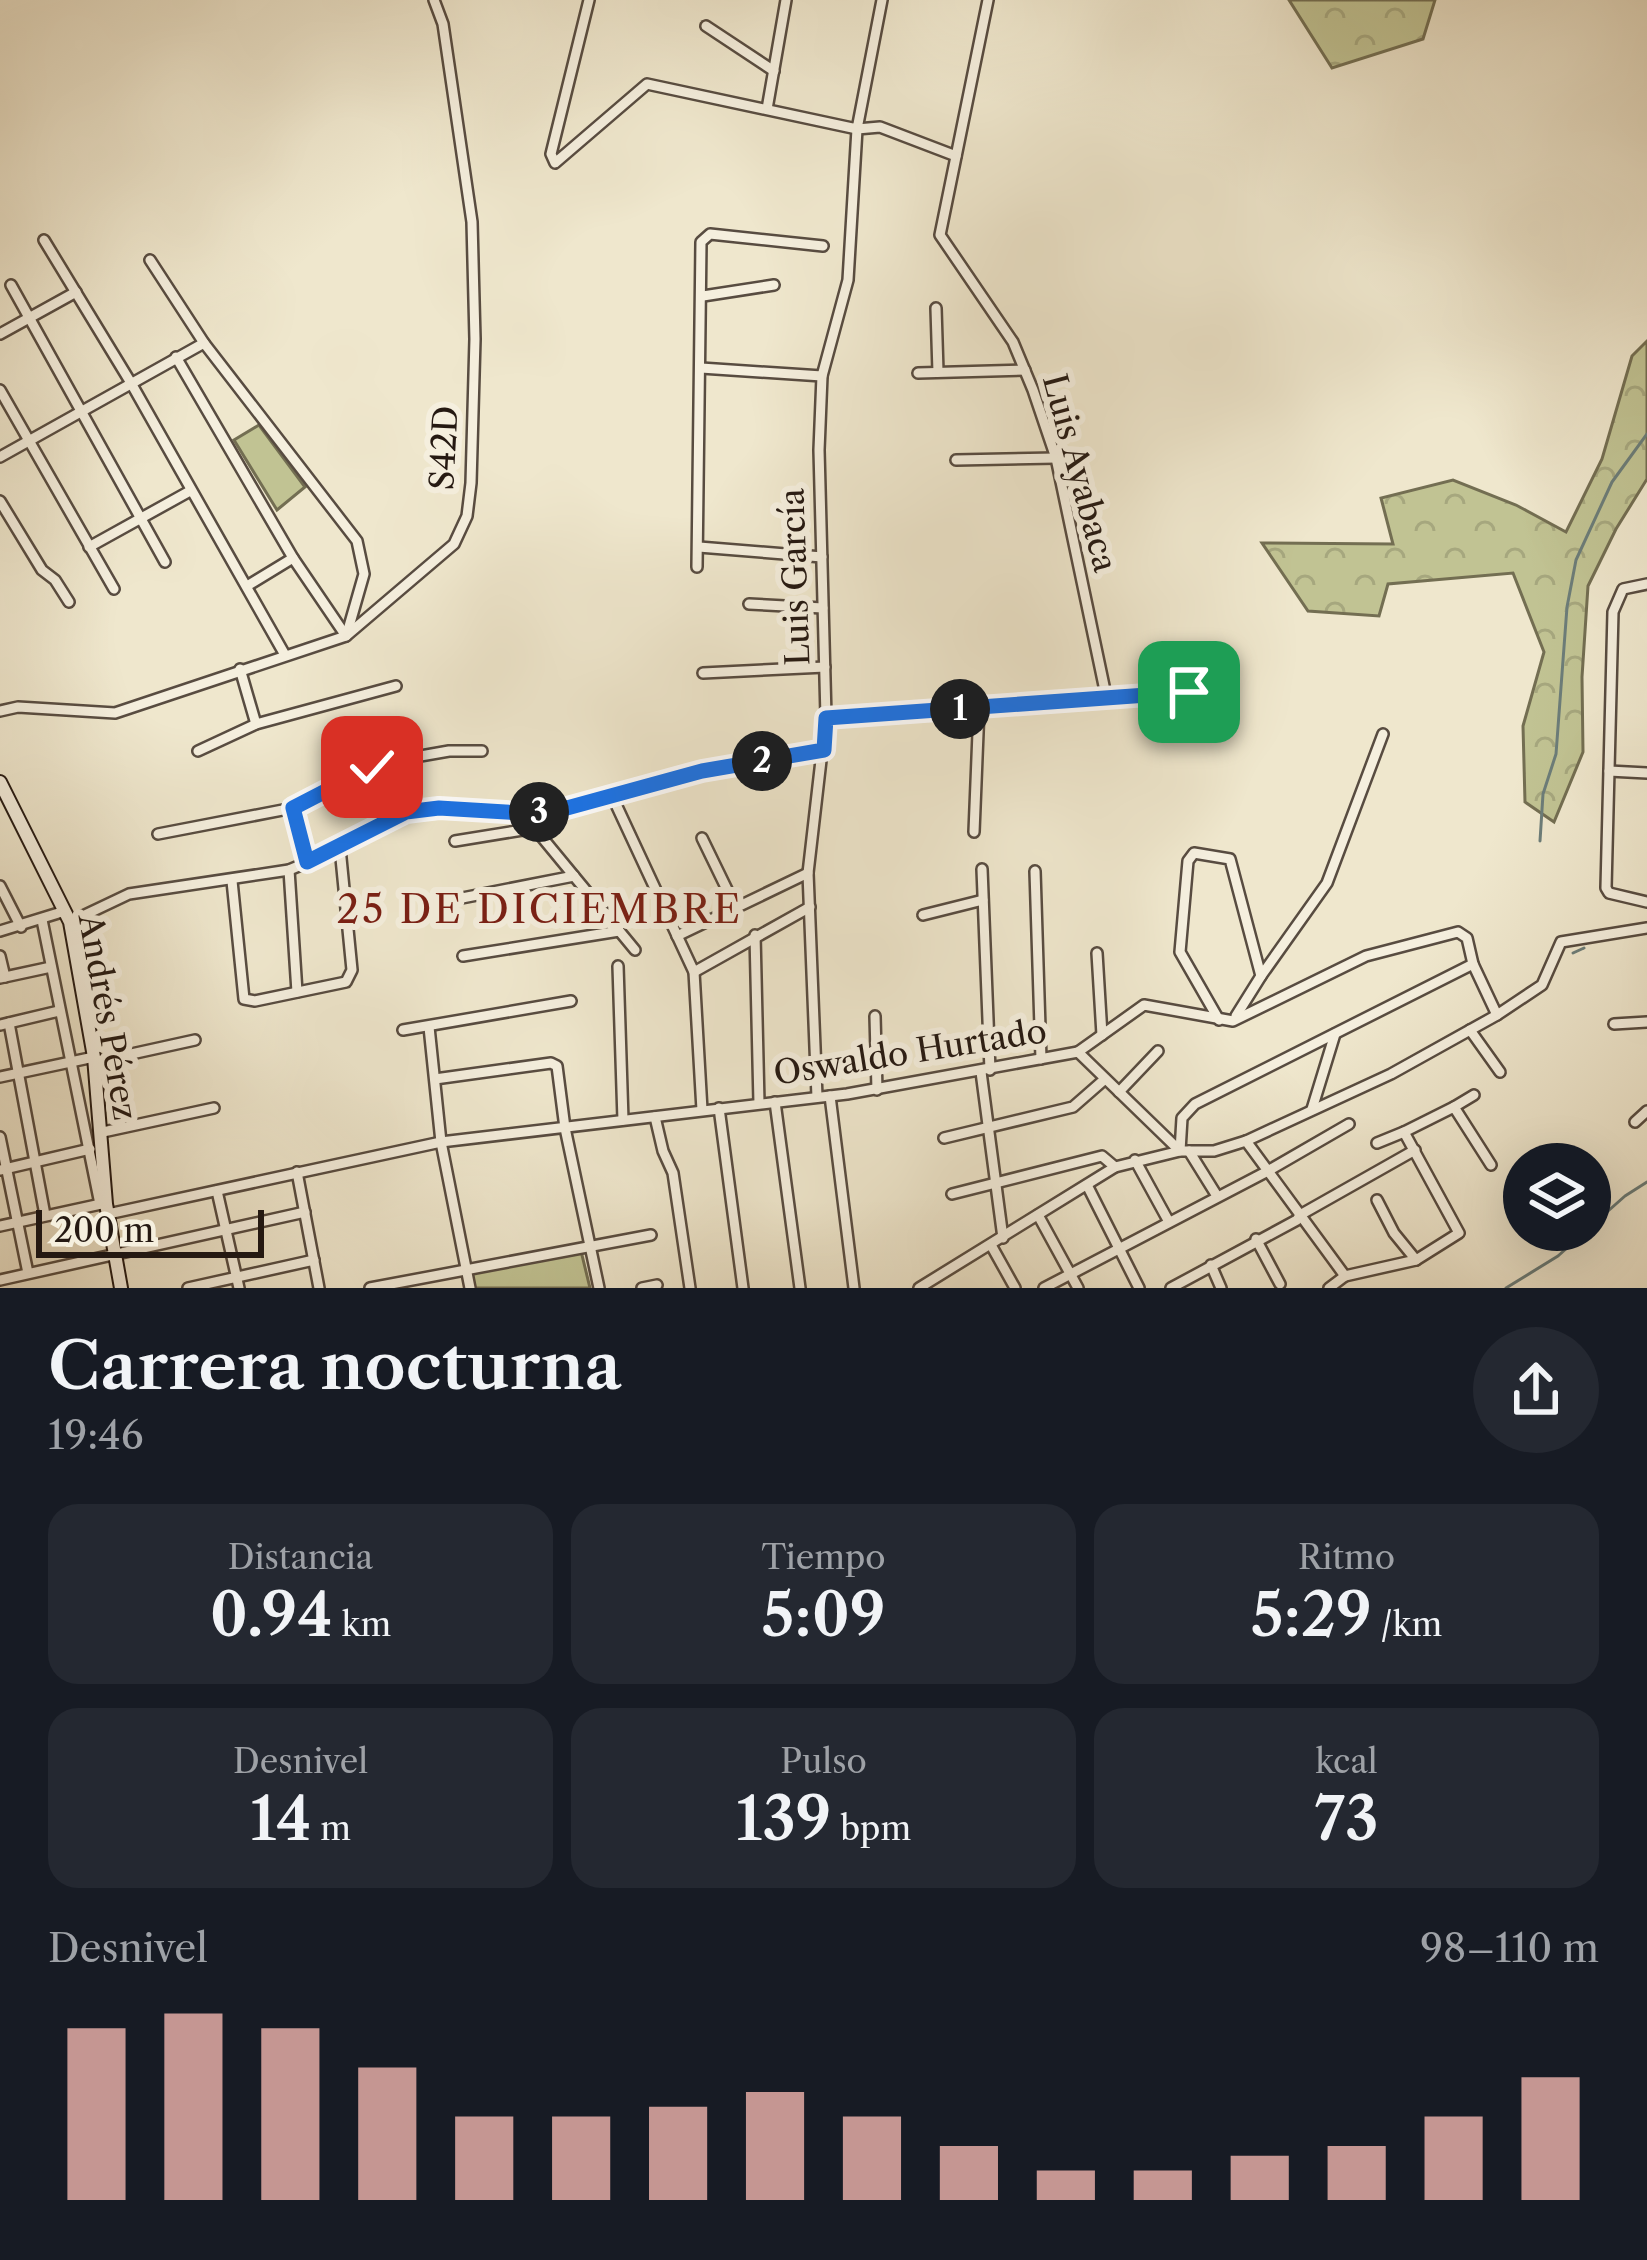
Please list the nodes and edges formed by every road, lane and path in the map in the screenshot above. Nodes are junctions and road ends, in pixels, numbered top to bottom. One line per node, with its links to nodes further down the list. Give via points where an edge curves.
1 (434, 0): 50 (street, S42D, via 472,222 467,516 454,544)
2 (590, 0): 8 (street, via 555,163 647,84)
3 (786, 0): 7 (street)
4 (882, 0): 9 (street, Luis García)
5 (988, 0): 10 (street, Luis Ayabaca)
6 (706, 26): 7 (street)
7 (774, 71): 8 (street)
8 (767, 109): 9 (street)
9 (857, 130): 10 (street, via 880,127); 27 (street, Luis García, via 848,280)
10 (956, 156): 24 (street, Luis Ayabaca, via 940,235)
11 (44, 240): 16 (street)
12 (824, 246): 17 (street, via 708,234 701,242)
13 (150, 260): 21 (street)
14 (11, 285): 19 (street)
15 (774, 285): 17 (street)
16 (76, 292): 19 (street); 28 (street)
17 (703, 296): 23 (street)
18 (936, 308): 25 (street)
19 (30, 319): 20 (street); 30 (street)
20 (0, 334)
21 (204, 344): 22 (street); 50 (street, via 357,542 364,574)
22 (176, 357): 28 (street); 41 (street)
23 (701, 368): 27 (street); 39 (street)
24 (1025, 370): 25 (street); 33 (street, Luis Ayabaca)
25 (938, 372): 26 (street)
26 (918, 373)
27 (822, 376): 40 (street, Luis García)
28 (131, 383): 30 (street); 35 (street)
29 (0, 390): 31 (street)
30 (79, 412): 31 (street); 37 (street)
31 (28, 439): 32 (street); 38 (street)
32 (0, 457)
33 (1056, 458): 34 (street); 56 (street, Luis Ayabaca)
34 (956, 460)
35 (190, 491): 37 (street); 45 (street)
36 (0, 501): 47 (street)
37 (140, 519): 38 (street); 42 (street)
38 (89, 547): 46 (street)
39 (698, 548): 40 (street); 43 (street)
40 (822, 557): 49 (street, Luis García)
41 (293, 558): 45 (street); 50 (street)
42 (165, 562)
43 (697, 567)
44 (1647, 584): 66 (street, via 1623,589 1613,612)
45 (247, 586): 51 (street)
46 (114, 589)
47 (69, 602)
48 (749, 604): 49 (street)
49 (824, 608): 52 (street, Luis García)
50 (346, 635): 51 (street, S42D)
51 (285, 655): 53 (street, S42D)
52 (825, 667): 54 (street); 60 (street, Luis García)
53 (240, 670): 59 (street, S42D, via 115,712); 61 (street)
54 (703, 673)
55 (396, 686): 61 (street)
56 (1107, 700): 57 (street); 58 (street, via 1189,692)
57 (979, 708): 60 (street); 74 (street)
58 (1205, 709)
59 (0, 711)
60 (826, 718): 63 (street, Luis García)
61 (256, 724): 64 (street)
62 (1383, 734): 109 (street, via 1327,883)
63 (824, 750): 69 (street, via 702,771); 83 (street, Luis García)
64 (198, 751)
65 (482, 751): 71 (street, via 372,767)
66 (1609, 771): 67 (street); 89 (street, via 1606,888)
67 (1647, 772)
68 (0, 782): 70 (street, Andrés Pérez)
69 (613, 798): 72 (street); 100 (street)
70 (4, 803): 93 (street, Andrés Pérez)
71 (293, 808): 75 (street); 79 (street)
72 (522, 813): 73 (street); 78 (street, via 406,812)
73 (535, 828): 77 (street); 84 (street)
74 (974, 832)
75 (158, 834)
76 (702, 838): 90 (street)
77 (455, 841)
78 (340, 848): 79 (street); 111 (street, via 351,977)
79 (307, 862): 81 (street)
80 (982, 869): 88 (street)
81 (289, 870): 85 (street); 111 (street)
82 (1036, 871): 130 (street)
83 (808, 873): 90 (street); 91 (street, Luis García)
84 (574, 876): 87 (street); 98 (street)
85 (232, 881): 93 (street, via 129,895); 111 (street, via 244,999)
86 (0, 886): 95 (street)
87 (462, 898)
88 (983, 900): 92 (street); 132 (street)
89 (1647, 902)
90 (735, 906): 100 (street)
91 (810, 908): 99 (street); 142 (street, Luis García)
92 (922, 915)
93 (68, 916): 94 (street); 129 (street, Andrés Pérez)
94 (42, 920): 95 (street); 107 (street)
95 (21, 926): 97 (street)
96 (1647, 928): 114 (street, via 1561,942 1542,986)
97 (0, 931)
98 (619, 931): 101 (street); 104 (street)
99 (755, 935): 108 (street); 144 (street)
100 (677, 936): 108 (street)
101 (635, 950)
102 (1096, 953): 125 (street)
103 (0, 956): 110 (street)
104 (464, 956)
105 (1473, 964): 114 (street); 117 (street, via 1458,932 1366,956); 124 (street)
106 (618, 966): 152 (street)
107 (52, 967): 110 (street); 113 (street)
108 (694, 972): 149 (street)
109 (1261, 976): 116 (street, via 1230,859 1194,853 1180,952); 117 (street)
110 (3, 978)
111 (297, 992)
112 (571, 1001): 121 (street)
113 (59, 1011): 119 (street); 131 (street)
114 (1498, 1015): 123 (street)
115 (875, 1016): 138 (street)
116 (1220, 1021): 117 (street); 125 (street, via 1150,1004)
117 (1233, 1021)
118 (1647, 1022): 120 (street)
119 (5, 1024): 133 (street)
120 (1613, 1024)
121 (429, 1027): 122 (street); 137 (street)
122 (403, 1030)
123 (1470, 1030): 134 (street); 148 (street)
124 (1335, 1034): 148 (street); 166 (street, via 1196,1104 1182,1118)
125 (1102, 1035): 128 (street)
126 (195, 1040): 129 (street)
127 (1158, 1051): 139 (street)
128 (1078, 1052): 130 (street, Oswaldo Hurtado); 136 (street, Oswaldo Hurtado)
129 (95, 1059): 131 (street); 157 (street, Andrés Pérez)
130 (1041, 1060): 132 (street, Oswaldo Hurtado)
131 (70, 1061): 133 (street); 164 (street)
132 (986, 1071): 138 (street, Oswaldo Hurtado); 155 (street)
133 (19, 1072): 135 (street); 168 (street)
134 (1500, 1072)
135 (0, 1077)
136 (1106, 1078): 139 (street, Oswaldo Hurtado); 155 (street, via 1073,1107)
137 (435, 1079): 156 (street, via 555,1064); 162 (street)
138 (877, 1090): 141 (street, Oswaldo Hurtado)
139 (1119, 1092): 166 (street, Oswaldo Hurtado)
140 (1474, 1095): 145 (street)
141 (830, 1096): 142 (street, Oswaldo Hurtado); 218 (street)
142 (817, 1097): 143 (street, Oswaldo Hurtado)
143 (775, 1102): 144 (street, Oswaldo Hurtado); 217 (street)
144 (759, 1103): 147 (street, Oswaldo Hurtado)
145 (1454, 1107): 158 (street); 169 (street)
146 (214, 1108): 157 (street)
147 (718, 1108): 149 (street, Oswaldo Hurtado); 216 (street)
148 (1312, 1109): 161 (street)
149 (702, 1110): 151 (street, Oswaldo Hurtado)
150 (1647, 1111): 153 (street)
151 (655, 1118): 152 (street, Oswaldo Hurtado); 215 (street, via 673,1172)
152 (623, 1120): 156 (street, Oswaldo Hurtado)
153 (1635, 1122)
154 (1349, 1124): 173 (street)
155 (988, 1126): 160 (street); 174 (street)
156 (565, 1127): 162 (street, Oswaldo Hurtado); 193 (street)
157 (103, 1132): 180 (street, Andrés Pérez)
158 (1404, 1132): 163 (street); 165 (street)
159 (0, 1137): 171 (street)
160 (944, 1138)
161 (1246, 1141): 166 (street); 173 (street)
162 (441, 1142): 172 (street, Oswaldo Hurtado); 199 (street)
163 (1378, 1143)
164 (90, 1149): 168 (street); 180 (street)
165 (1414, 1150): 184 (street); 197 (street, via 1459,1234)
166 (1184, 1151): 167 (street); 178 (street, Oswaldo Hurtado)
167 (1135, 1160): 170 (street); 186 (street)
168 (37, 1162): 171 (street); 182 (street)
169 (1491, 1166)
170 (1115, 1167): 174 (street, via 1102,1156); 175 (street)
171 (3, 1169): 185 (street)
172 (297, 1172): 176 (street, Oswaldo Hurtado); 181 (street)
173 (1266, 1172): 178 (street); 184 (street)
174 (996, 1183): 177 (street); 190 (street)
175 (1087, 1185): 183 (street); 194 (street)
176 (217, 1191): 180 (street, Oswaldo Hurtado); 188 (street)
177 (952, 1193)
178 (1216, 1196): 186 (street)
179 (1377, 1201): 197 (street)
180 (105, 1207): 182 (street, Oswaldo Hurtado); 195 (street, Andrés Pérez)
181 (305, 1212): 188 (street); 196 (street)
182 (46, 1215): 185 (street, Oswaldo Hurtado)
183 (1038, 1215): 190 (street); 202 (street)
184 (1300, 1215): 191 (street); 203 (street)
185 (17, 1222): 187 (street, Oswaldo Hurtado); 200 (street)
186 (1169, 1222): 194 (street)
187 (0, 1226)
188 (226, 1228): 195 (street); 205 (street)
189 (651, 1234): 193 (street)
190 (1003, 1238): 192 (street)
191 (1256, 1239): 198 (street); 206 (street)
192 (991, 1245): 201 (street); 221 (street)
193 (592, 1246): 199 (street); 213 (street)
194 (1118, 1249): 202 (street); 224 (street)
195 (114, 1255): 200 (street); 208 (street, Andrés Pérez)
196 (314, 1260): 205 (street); 210 (street)
197 (1416, 1260): 203 (street)
198 (1211, 1265): 225 (street); 226 (street)
199 (467, 1269): 211 (street); 212 (street)
200 (28, 1273): 204 (street)
201 (946, 1273): 219 (street); 220 (street)
202 (1071, 1274): 222 (street); 223 (street)
203 (1345, 1276): 227 (street)
204 (4, 1282)
205 (238, 1282): 209 (street)
206 (1280, 1284)
207 (657, 1285): 214 (street)
208 (121, 1288)
209 (188, 1288)
210 (320, 1288)
211 (370, 1288)
212 (470, 1288)
213 (599, 1288)
214 (642, 1288)
215 (690, 1288)
216 (743, 1288)
217 (800, 1288)
218 (854, 1288)
219 (919, 1288)
220 (954, 1288)
221 (1015, 1288)
222 (1044, 1288)
223 (1078, 1288)
224 (1138, 1288)
225 (1171, 1288)
226 (1221, 1288)
227 (1329, 1288)

